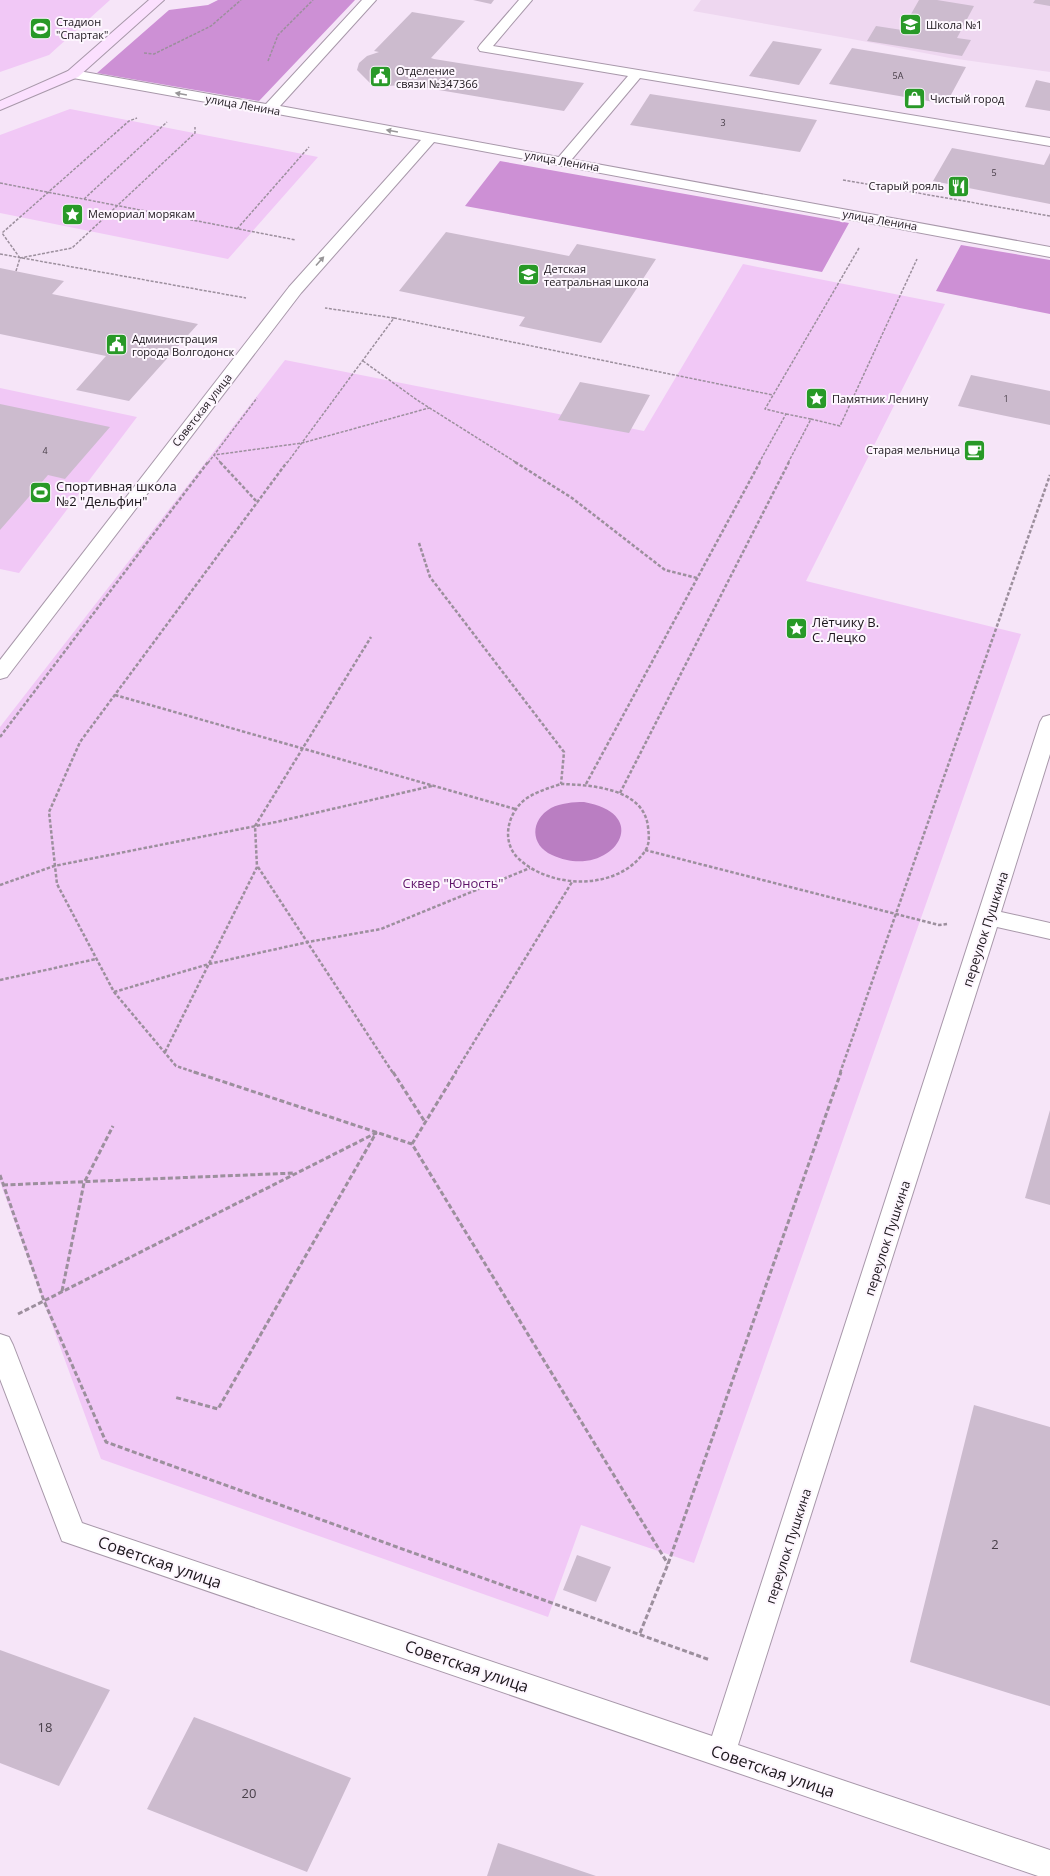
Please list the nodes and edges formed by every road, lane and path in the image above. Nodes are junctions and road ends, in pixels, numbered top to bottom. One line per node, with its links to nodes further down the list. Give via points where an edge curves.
1 (157, 0): 5 (street)
2 (241, 0): 5 (path, via 211,26 154,54)
3 (369, 0): 10 (street)
4 (526, 0): 6 (lane, via 484,48)
5 (104, 46): 7 (street)
6 (637, 73): 13 (lane); 14 (lane)
7 (73, 74): 8 (street, улица Ленина, one-way to 7); 9 (street)
8 (194, 96): 10 (street, улица Ленина); 16 (path, via 129,121); 17 (path); 18 (path, via 195,133)
9 (0, 106)
10 (268, 110): 11 (street, улица Ленина)
11 (332, 121): 12 (street, улица Ленина, one-way to 11); 19 (path)
12 (431, 138): 14 (street, улица Ленина); 21 (street, Советская улица)
13 (1050, 142)
14 (562, 162): 22 (street, улица Ленина)
15 (0, 182): 16 (path)
16 (48, 192): 17 (path); 25 (path, via 2,233)
17 (83, 199): 18 (path)
18 (116, 206): 19 (path); 25 (path, via 72,248)
19 (237, 229): 21 (path)
20 (862, 242): 31 (path)
21 (333, 247): 36 (street, Советская улица, one-way to 21, via 295,290)
22 (1050, 252)
23 (920, 253): 35 (path, via 840,426)
24 (0, 254): 25 (path)
25 (20, 258): 26 (path); 27 (path)
26 (16, 271)
27 (252, 299)
28 (321, 313): 29 (path, via 326,307)
29 (394, 318): 30 (path); 31 (path)
30 (363, 361): 33 (path); 38 (path)
31 (773, 395): 34 (path, via 765,409)
32 (258, 396): 37 (path)
33 (430, 408): 38 (path); 43 (path, via 572,498 665,570)
34 (786, 414): 35 (path); 43 (path)
35 (811, 419): 53 (path)
36 (194, 421): 37 (path); 45 (street, Советская улица)
37 (234, 428): 39 (path)
38 (302, 442): 39 (path); 41 (path)
39 (214, 455): 41 (path); 48 (path)
40 (1050, 474): 62 (path)
41 (258, 503): 46 (path)
42 (419, 543): 50 (path, via 430,577 564,752)
43 (697, 578): 51 (path)
44 (371, 637): 49 (path)
45 (0, 673)
46 (115, 695): 49 (path); 57 (path, via 80,742 49,812)
47 (1050, 722): 63 (street, переулок Пушкина)
48 (0, 737)
49 (302, 749): 52 (path); 55 (path)
50 (561, 784): 51 (path); 54 (path, via 534,794)
51 (586, 784): 53 (path)
52 (432, 786): 54 (path); 55 (path)
53 (620, 793): 56 (path, via 637,805 646,818 650,834)
54 (515, 809): 59 (path, via 507,824 508,840 515,856)
55 (255, 826): 57 (path); 58 (path)
56 (645, 850): 60 (path, via 634,864 617,874 595,880); 62 (path)
57 (54, 866): 61 (path); 66 (path, via 57,884)
58 (258, 867): 65 (path); 67 (path)
59 (530, 868): 60 (path, via 549,877); 65 (path, via 382,929)
60 (572, 882): 71 (path)
61 (0, 885)
62 (896, 914): 63 (path, via 939,925); 84 (path)
63 (990, 917): 64 (street); 86 (street, переулок Пушкина)
64 (1050, 932)
65 (308, 942): 67 (path); 71 (path)
66 (96, 960): 68 (path); 69 (path)
67 (209, 964): 69 (path); 70 (path)
68 (0, 980)
69 (114, 992): 70 (path)
70 (165, 1052): 73 (path, via 176,1066)
71 (425, 1122): 74 (path)
72 (113, 1126): 77 (path)
73 (376, 1133): 74 (path); 75 (path); 83 (path, via 218,1409)
74 (412, 1144): 84 (path)
75 (298, 1173): 77 (path); 79 (path)
76 (0, 1175): 78 (path)
77 (84, 1183): 78 (path); 79 (path)
78 (3, 1185): 80 (path)
79 (62, 1291): 80 (path)
80 (44, 1301): 81 (path); 85 (path, via 106,1442)
81 (12, 1317)
82 (3, 1363): 87 (street, Советская улица, via 72,1532)
83 (174, 1397)
84 (668, 1564): 85 (path)
85 (640, 1633): 86 (path)
86 (747, 1673): 87 (street, переулок Пушкина)
87 (721, 1754): 88 (street, Советская улица)
88 (1050, 1866)

